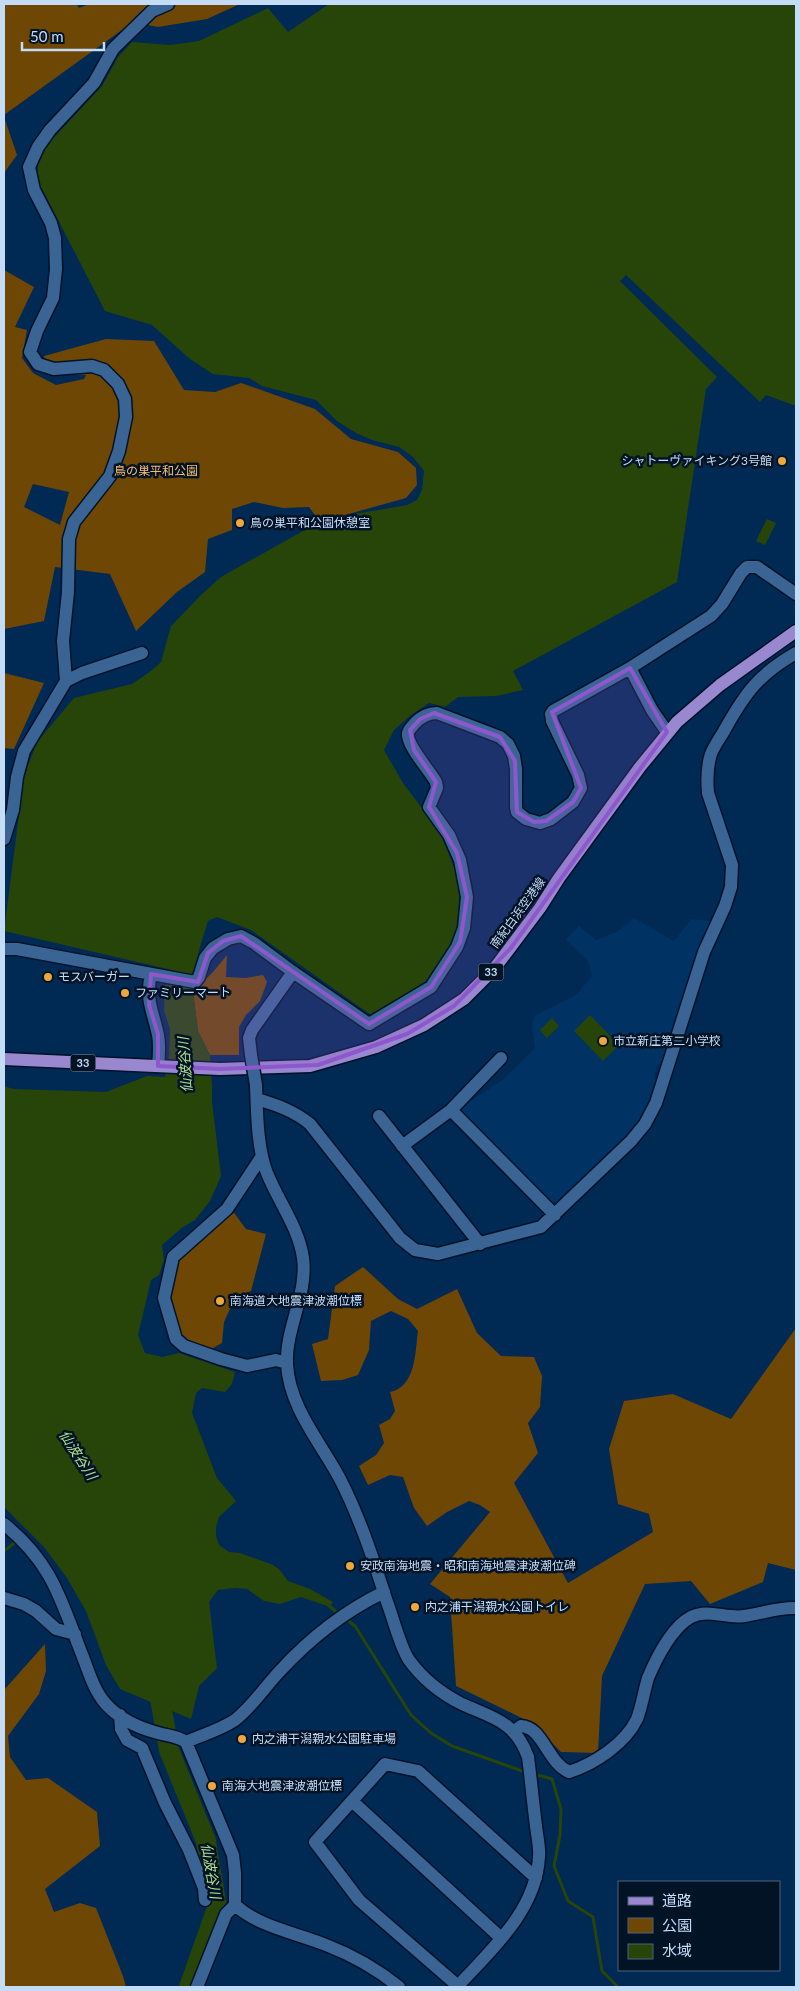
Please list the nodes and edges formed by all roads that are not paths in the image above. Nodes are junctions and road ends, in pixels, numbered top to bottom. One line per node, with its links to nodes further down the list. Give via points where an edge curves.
1 (168, 4): 7 (street, via 152,11 113,49 94,83 50,130 29,167 34,190 55,238 56,269 53,298 36,331 30,352 38,364 54,369 92,366 104,370 118,384 126,417 120,451 110,476 74,522 69,539 63,640)
2 (796, 594): 6 (street, via 757,567 747,567 715,612)
3 (796, 631): 8 (main road, 南紀白浜空港線 / 33, via 713,690)
4 (142, 653): 7 (street)
5 (796, 653): 21 (street, via 775,665 756,682 738,706 711,755 708,793 732,865 732,887 704,952 656,1102 645,1124 631,1141)
6 (630, 668): 8 (street); 11 (street, via 552,712 552,721 581,788 572,802 546,822 534,822 518,812 515,761 508,744 500,737 437,713 427,714 416,722 408,732 410,742 437,785 429,807 450,838 464,878 465,922 457,947 430,987 369,1024)
7 (66, 680): 9 (street, via 24,752 17,777 14,810)
8 (667, 732): 15 (main road, 南紀白浜空港線 / 33, via 511,948 464,998 440,1016 407,1034 310,1066 220,1069)
9 (4, 839)
10 (4, 949): 12 (street)
11 (293, 972): 12 (street, via 248,938 236,937 223,941 208,953 195,982); 16 (street, bridge, via 249,1038)
12 (151, 974): 15 (street, via 149,1005 158,1034)
13 (501, 1058): 17 (street)
14 (4, 1060): 15 (main road, 南紀白浜空港線 / 33)
15 (161, 1066)
16 (257, 1099): 20 (street); 22 (street, via 296,1113 310,1124 400,1238 415,1250 438,1254)
17 (451, 1110): 19 (street); 21 (street)
18 (379, 1116): 19 (street)
19 (402, 1146): 22 (street)
20 (262, 1156): 23 (street, via 266,1172 298,1238 303,1258 304,1278); 23 (street, via 227,1208 173,1257 164,1298 176,1339 184,1346 248,1366 276,1360)
21 (555, 1215): 22 (street, via 541,1227)
22 (480, 1244)
23 (287, 1363): 25 (street, via 297,1401 340,1480)
24 (4, 1524): 28 (street, via 45,1567)
25 (384, 1592): 30 (street, via 408,1659 442,1692 502,1722); 31 (street, via 346,1612 302,1647 234,1720)
26 (4, 1598): 28 (street, via 36,1611 56,1629)
27 (796, 1608): 30 (street, via 741,1617 703,1613 680,1624 649,1678 637,1719 624,1737 584,1767 569,1772 560,1768 532,1730 520,1726)
28 (75, 1634): 29 (street, via 95,1688 106,1704)
29 (122, 1716): 31 (street, via 143,1729); 34 (street, via 121,1729 127,1740 142,1748 189,1850 204,1888)
30 (513, 1732): 33 (street, via 528,1757 540,1856)
31 (182, 1740): 35 (street, via 232,1855)
32 (352, 1801): 33 (street, via 385,1764 418,1771); 36 (street); 39 (street, via 315,1842 359,1900)
33 (536, 1878): 36 (street, via 520,1915)
34 (205, 1900)
35 (236, 1905): 37 (street, via 226,1914); 38 (street, via 246,1915 359,1960)
36 (502, 1938): 39 (street)
37 (197, 1987)
38 (399, 1987)
39 (457, 1987)

